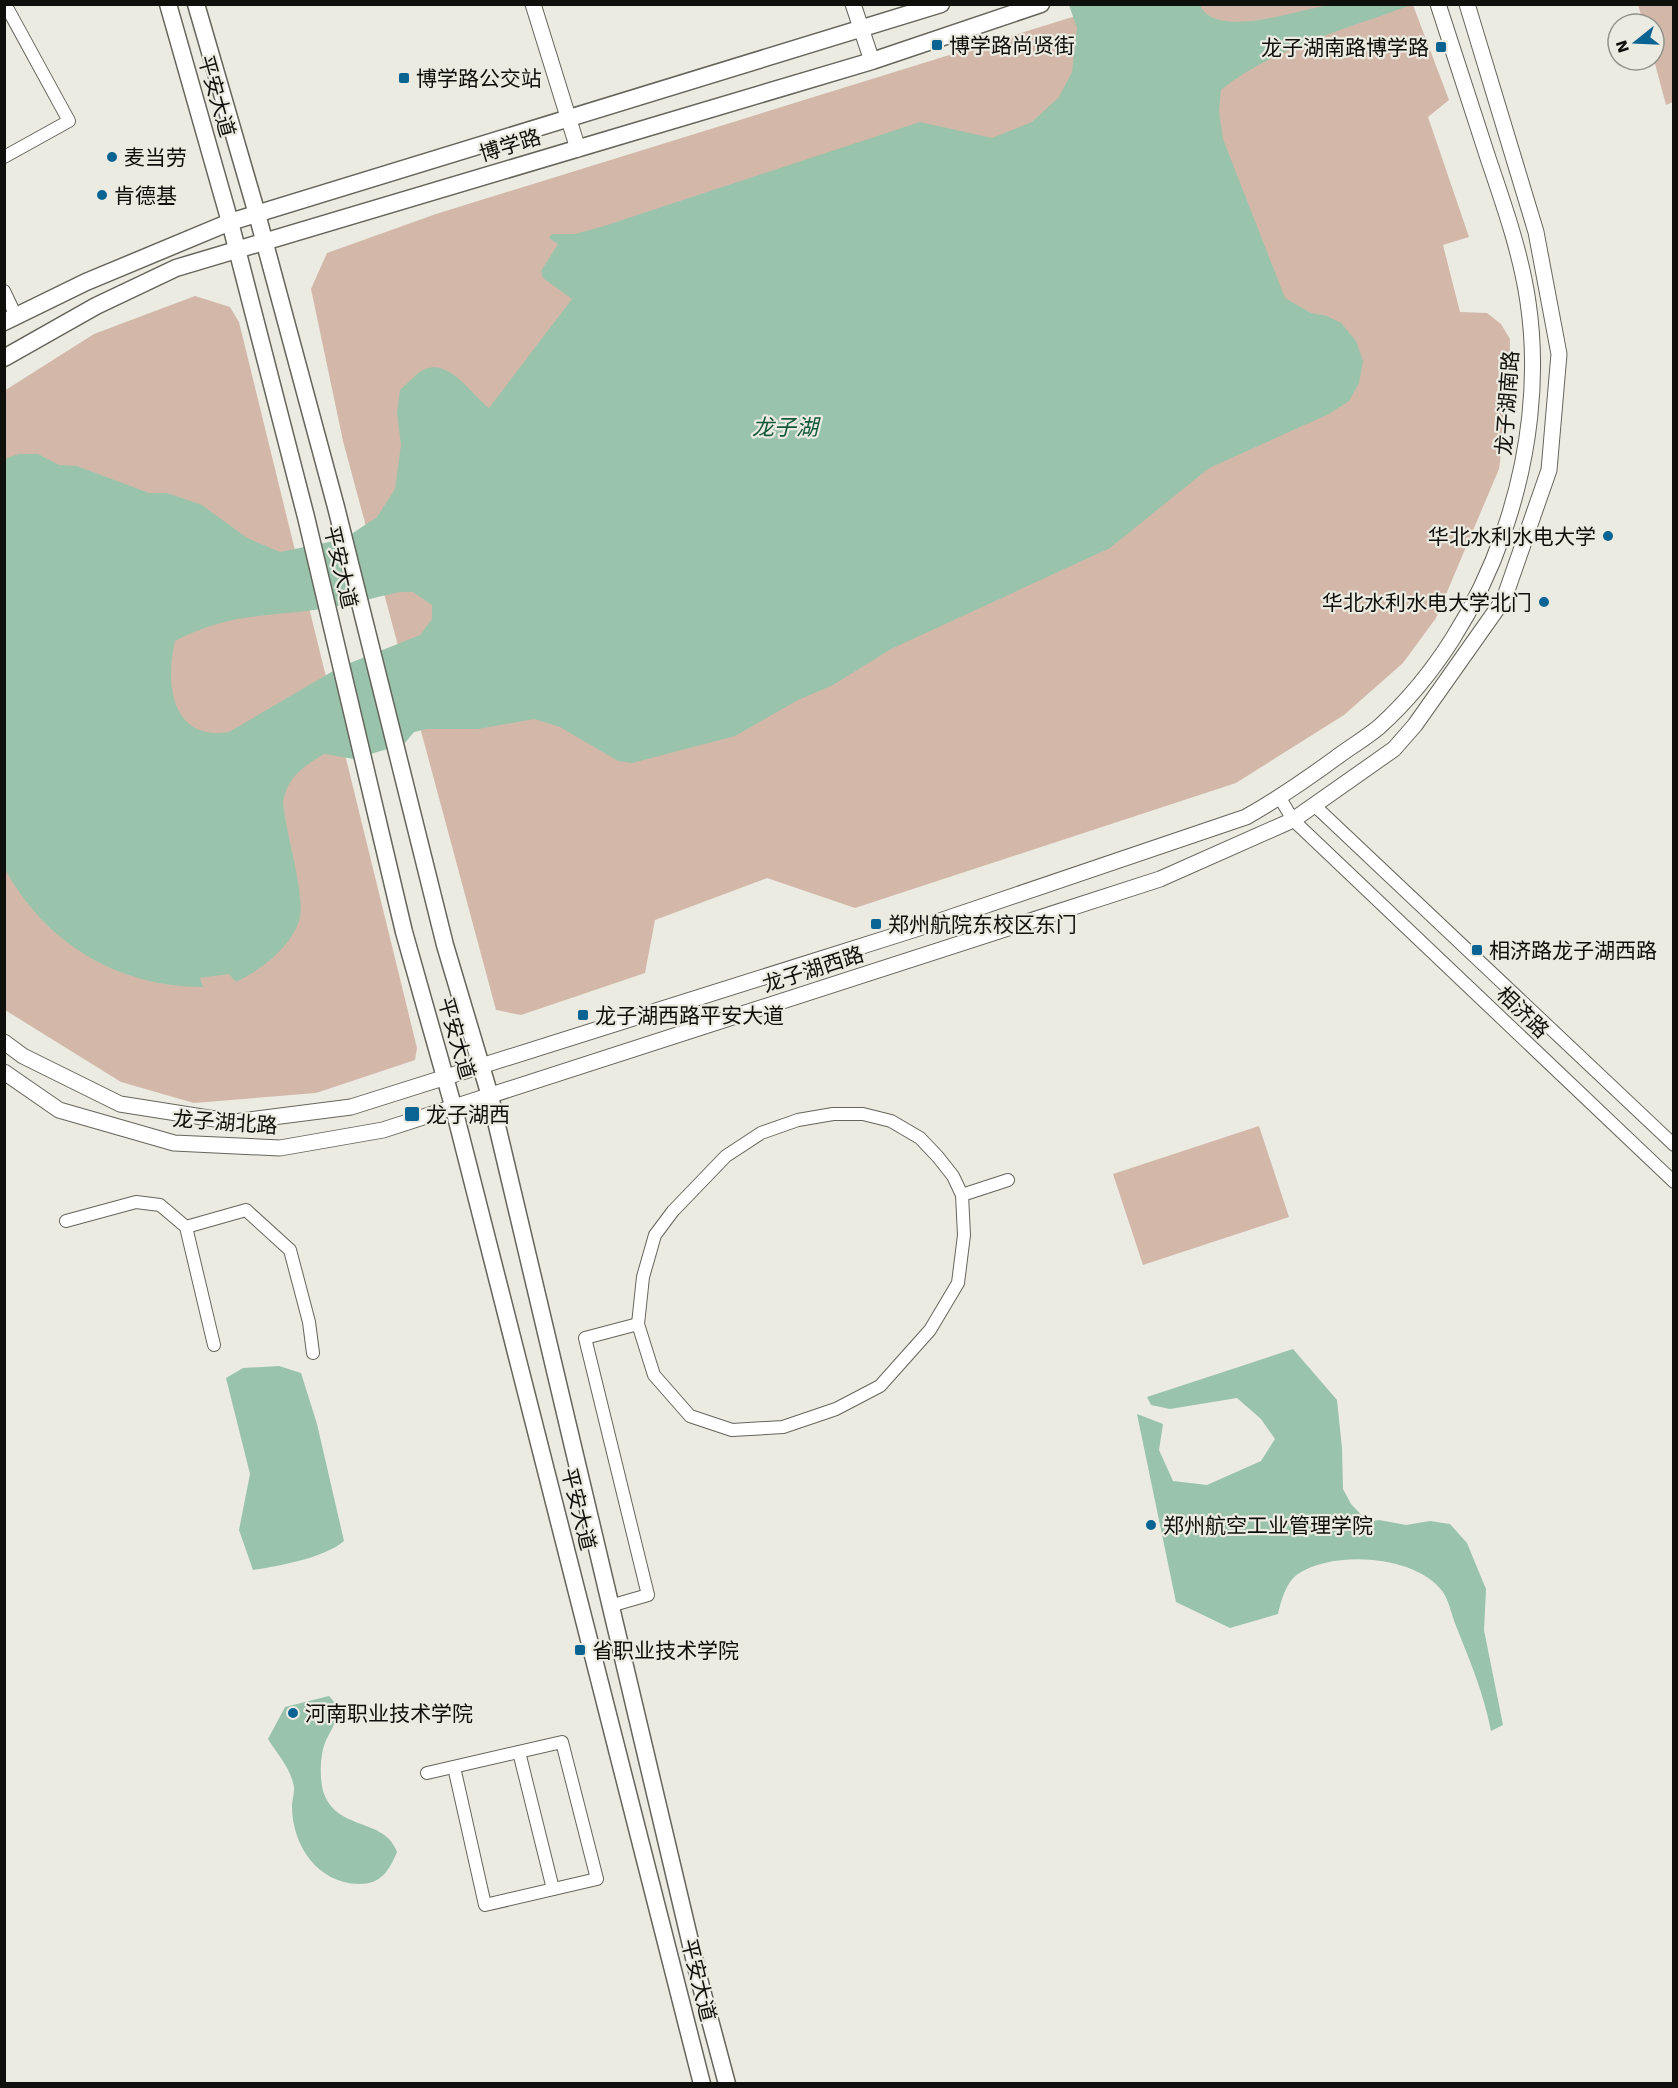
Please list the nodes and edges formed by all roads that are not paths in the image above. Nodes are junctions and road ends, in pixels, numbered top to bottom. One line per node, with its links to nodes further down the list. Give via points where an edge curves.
1 (5, 4): 14 (street, via 69,121)
2 (168, 4): 16 (main road, 平安大道)
3 (196, 4): 15 (main road, 平安大道)
4 (533, 4): 12 (street)
5 (853, 4): 10 (street)
6 (941, 4): 10 (main road, 博学路)
7 (1041, 4): 11 (main road, 博学路)
8 (1438, 4): 22 (street, 龙子湖南路, via 1516,242 1528,302 1534,360 1526,460 1488,576 1417,687 1378,727)
9 (1467, 4): 23 (street, via 1536,232 1549,294 1558,354 1549,470 1498,609 1416,725 1394,748)
10 (861, 29): 11 (street); 12 (main road, 博学路)
11 (872, 61): 13 (main road, 博学路)
12 (570, 118): 13 (street); 15 (main road, 博学路)
13 (578, 149): 17 (main road, 博学路)
14 (4, 157)
15 (257, 214): 16 (main road, 博学路); 17 (main road, 平安大道)
16 (230, 222): 18 (main road, 平安大道); 20 (main road, 博学路, via 86,282)
17 (265, 242): 18 (main road, 博学路); 26 (main road, 平安大道, via 336,507 445,945)
18 (237, 249): 21 (main road, 博学路, via 176,268 96,306); 28 (main road, 平安大道, via 306,517 404,932)
19 (4, 291): 20 (street)
20 (10, 319)
21 (4, 358)
22 (1280, 798): 24 (street, 相济路); 26 (street, 龙子湖西路, via 1246,817 916,929)
23 (1315, 806): 24 (street, 龙子湖西路); 31 (street, 相济路)
24 (1293, 820): 29 (street, 龙子湖西路, via 1160,879); 33 (street, 相济路)
25 (4, 1042): 28 (street, 龙子湖北路, via 23,1056 120,1104 234,1122 351,1107)
26 (481, 1067): 28 (street, 龙子湖西路); 29 (main road, 平安大道)
27 (4, 1072): 30 (street, 龙子湖北路, via 58,1110 174,1143 280,1148 383,1130)
28 (444, 1078): 30 (main road, 平安大道)
29 (490, 1096): 30 (street, 龙子湖西路); 40 (main road, 平安大道)
30 (454, 1109): 45 (main road, 平安大道)
31 (1674, 1144)
32 (1008, 1180): 34 (street)
33 (1674, 1182)
34 (962, 1195): 37 (street, via 938,1156 920,1138 891,1121 863,1114 833,1114 798,1120 760,1133 726,1156 655,1235 643,1277); 37 (street, via 964,1235 958,1283 930,1330 880,1386 836,1409 783,1427 732,1430 690,1416 654,1375)
35 (66, 1221): 36 (street, via 136,1202 160,1205)
36 (186, 1227): 38 (street); 39 (street, via 246,1210 290,1250)
37 (638, 1324): 40 (street, via 585,1338 648,1595)
38 (214, 1346)
39 (313, 1353)
40 (610, 1606): 46 (main road, 平安大道)
41 (519, 1752): 42 (street); 44 (street); 44 (street, via 562,1742 597,1879)
42 (454, 1767): 43 (street); 44 (street, via 485,1905)
43 (428, 1773)
44 (553, 1889)
45 (702, 2084)
46 (727, 2084)

